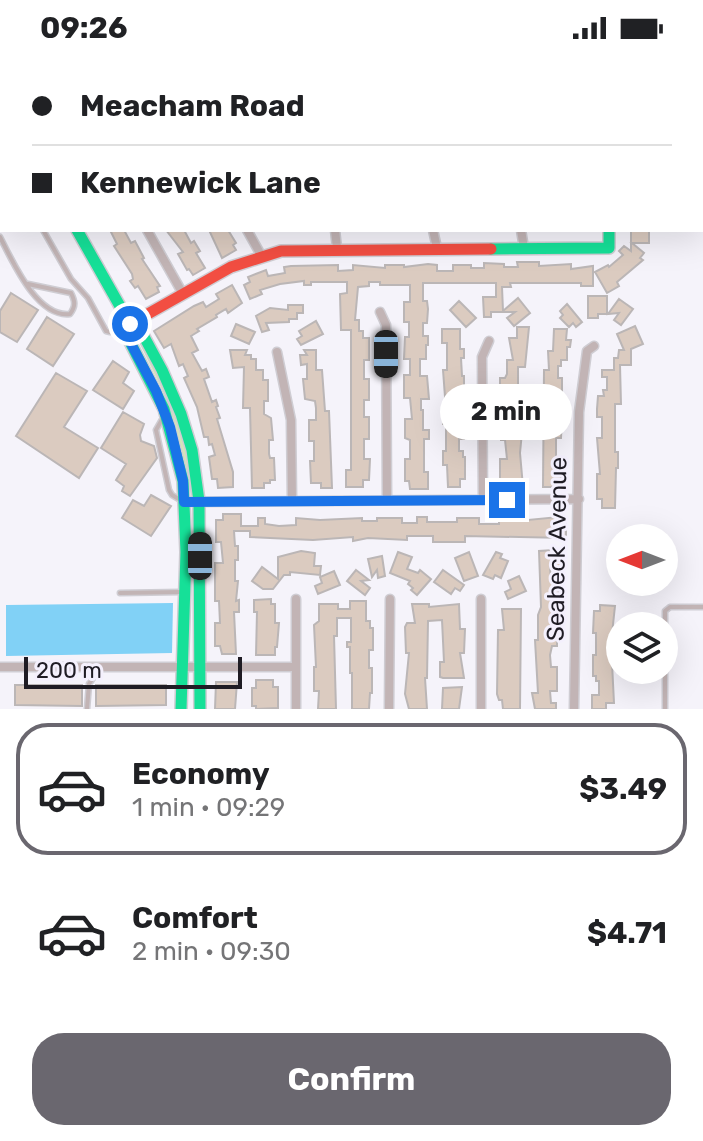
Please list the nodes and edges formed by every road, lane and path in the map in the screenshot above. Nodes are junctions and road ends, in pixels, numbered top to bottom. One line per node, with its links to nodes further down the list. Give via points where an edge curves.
1 (44, 232): 17 (lane, via 106,331)
2 (78, 232): 17 (street)
3 (148, 232): 15 (street)
4 (248, 232): 13 (street)
5 (335, 232): 10 (street)
6 (433, 232): 11 (street)
7 (521, 232): 12 (street)
8 (609, 232): 12 (street, via 609,248)
9 (0, 237): 14 (lane)
10 (337, 248): 11 (street); 13 (street)
11 (437, 248): 12 (street)
12 (524, 248)
13 (261, 255): 15 (street)
14 (28, 284): 14 (lane, via 51,310 61,315 74,309 71,293)
15 (183, 294): 17 (street)
16 (380, 312): 23 (street, via 386,325)
17 (130, 324): 25 (street, via 141,331 181,414); 26 (street, via 128,338 166,414)
18 (489, 341): 24 (street, via 482,357)
19 (594, 346): 21 (street, Seabeck Avenue, via 587,351 581,389)
20 (277, 352): 22 (street, via 291,420)
21 (579, 499): 24 (street); 44 (street, Seabeck Avenue)
22 (292, 500): 23 (street); 25 (street)
23 (387, 500): 24 (street)
24 (483, 500)
25 (199, 501): 26 (street); 37 (street)
26 (184, 502): 27 (street)
27 (184, 592): 28 (lane); 36 (street)
28 (120, 593)
29 (296, 599): 35 (street)
30 (390, 599): 42 (street)
31 (481, 599): 43 (street)
32 (703, 607): 45 (lane, via 665,611)
33 (0, 667): 34 (street)
34 (100, 667): 36 (street); 38 (lane, via 89,684)
35 (296, 667): 37 (street); 41 (street)
36 (182, 668): 37 (street); 39 (street)
37 (200, 668): 40 (street)
38 (87, 709)
39 (181, 709)
40 (200, 709)
41 (296, 709)
42 (389, 709)
43 (481, 709)
44 (574, 709)
45 (665, 709)

